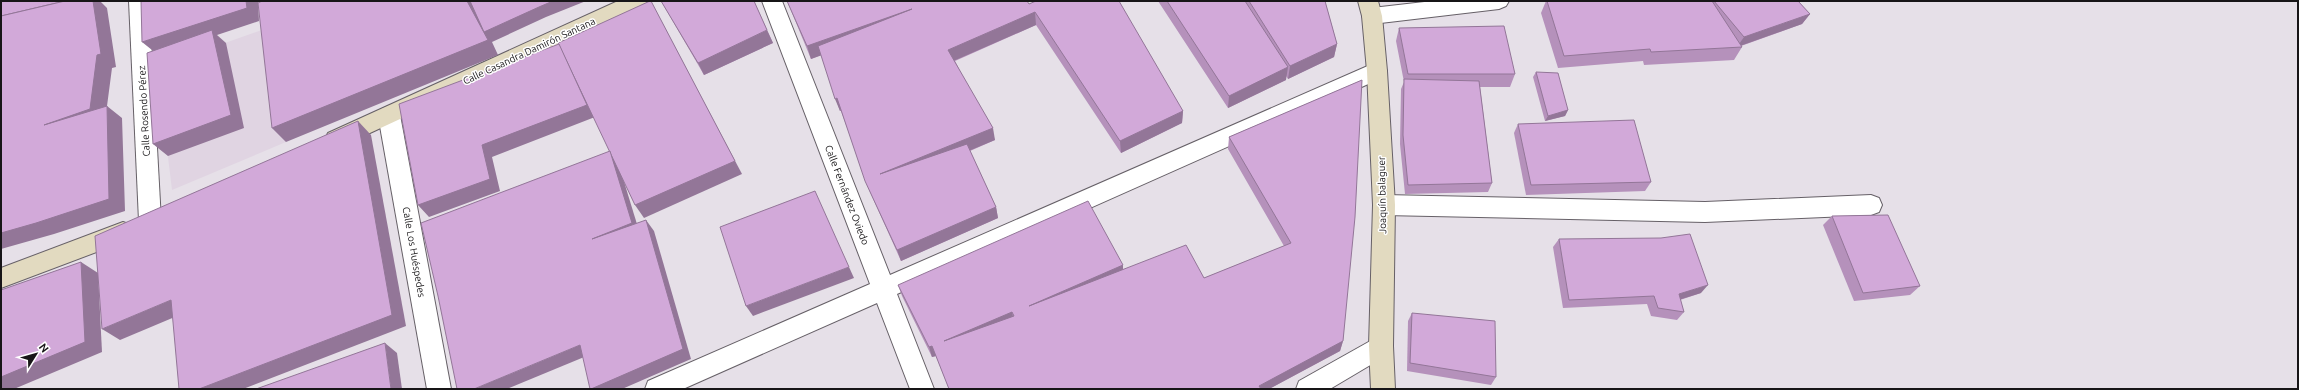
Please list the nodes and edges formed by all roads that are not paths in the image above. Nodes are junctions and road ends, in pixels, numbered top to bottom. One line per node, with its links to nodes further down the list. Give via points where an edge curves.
1 (139, 1): 12 (street, Calle Rosendo Pérez)
2 (637, 1): 7 (main road, Calle Casandra Damirón Santana)
3 (772, 1): 14 (street, Calle Fernández Oviedo)
4 (1499, 1): 5 (street)
5 (1370, 8): 6 (main road, Joaquín balaguer)
6 (1377, 71): 10 (main road, Joaquín balaguer); 14 (street)
7 (389, 115): 8 (main road, Calle Casandra Damirón Santana); 16 (street, Calle Los Huéspedes)
8 (320, 147)
9 (1871, 204): 10 (street, via 1705,212)
10 (1384, 205): 15 (main road, Joaquín balaguer)
11 (170, 212): 12 (main road)
12 (150, 221): 13 (main road)
13 (1, 278)
14 (884, 288): 17 (street); 18 (street, Calle Fernández Oviedo)
15 (1381, 346): 19 (street); 20 (main road, Joaquín balaguer)
16 (439, 389)
17 (658, 389)
18 (922, 389)
19 (1308, 389)
20 (1383, 389)

